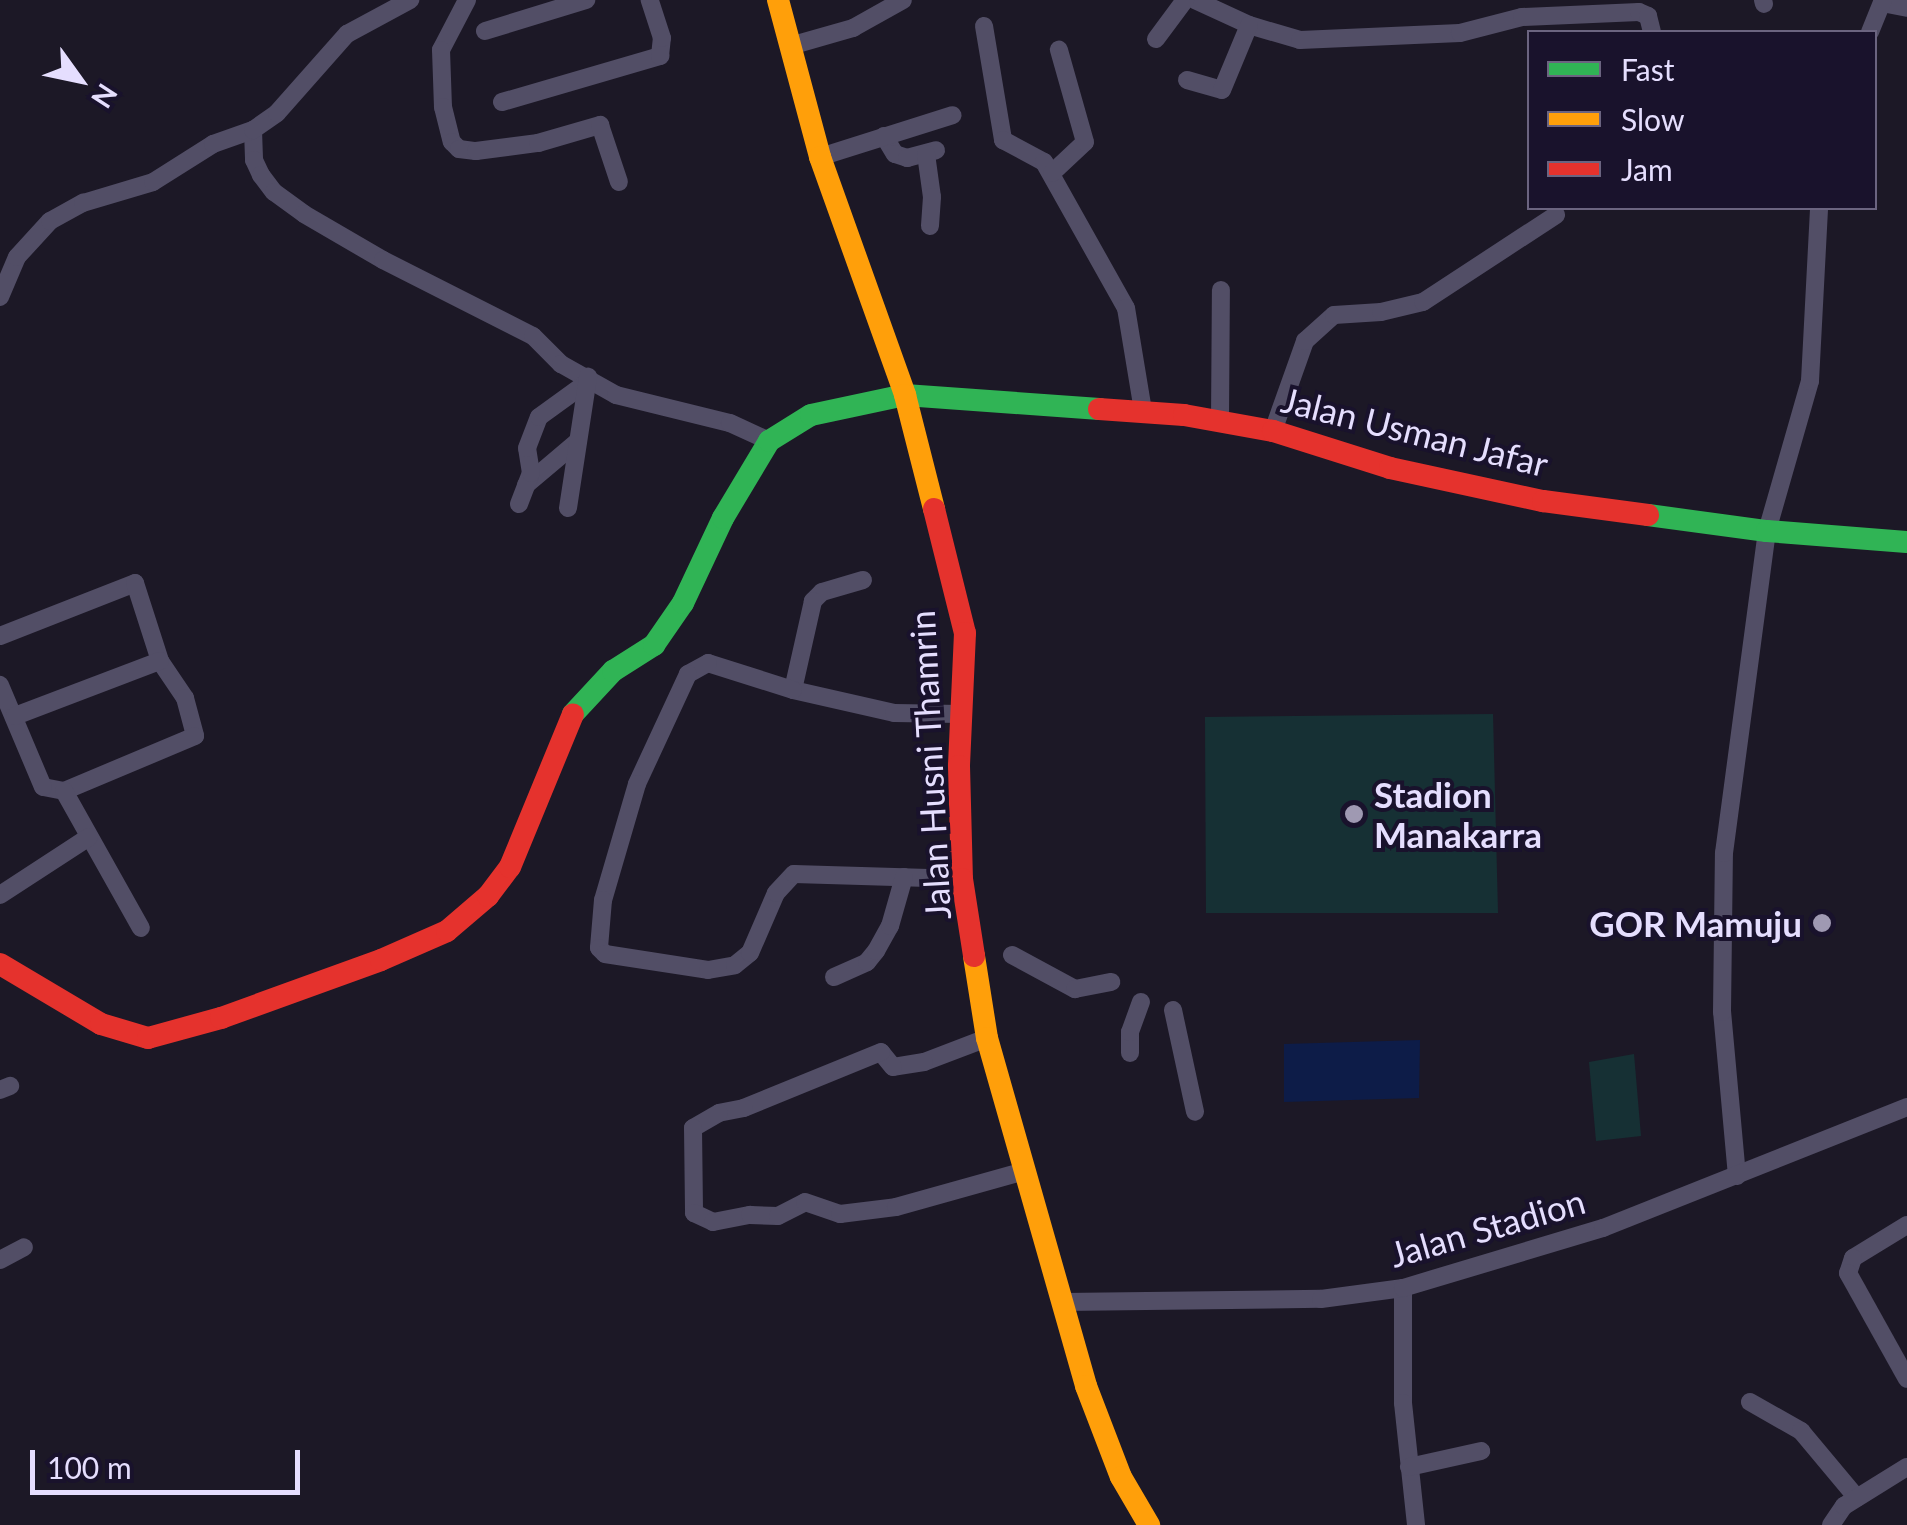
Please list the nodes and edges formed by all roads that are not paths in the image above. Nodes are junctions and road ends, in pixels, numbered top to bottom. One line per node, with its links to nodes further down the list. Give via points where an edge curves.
1 (410, 0): 24 (street, via 347,34)
2 (467, 0): 28 (street, via 441,50 452,142 476,152 600,126)
3 (586, 0): 17 (street)
4 (650, 0): 22 (street, via 662,38 660,56)
5 (778, 0): 19 (street, Jalan Husni Thamrin)
6 (903, 0): 19 (street, via 853,28)
7 (1185, 0): 18 (street)
8 (1195, 0): 14 (street)
9 (1882, 2): 12 (street); 16 (street)
10 (1594, 7): 11 (street); 13 (street)
11 (1648, 7)
12 (1907, 8)
13 (1556, 24): 14 (street, via 1506,20 1460,33 1314,40)
14 (1249, 25): 21 (street, via 1220,91)
15 (984, 26): 27 (street, via 1004,140 1036,156)
16 (1871, 30)
17 (485, 31)
18 (1156, 39)
19 (790, 46): 26 (street, Jalan Husni Thamrin)
20 (1059, 50): 27 (street, via 1085,142)
21 (1186, 80)
22 (502, 102)
23 (953, 115): 25 (street)
24 (253, 130): 33 (street, via 212,144 153,182 83,203 50,221 17,256); 34 (street, via 261,175 289,203 382,260 534,336)
25 (884, 136): 26 (street); 31 (street, via 895,154 931,152)
26 (820, 158): 35 (street, Jalan Husni Thamrin)
27 (1052, 174): 36 (street, via 1126,308)
28 (619, 182)
29 (1818, 210): 44 (street, via 1810,381)
30 (1556, 216): 38 (street, via 1424,302 1334,315 1305,341)
31 (930, 226)
32 (1221, 290): 37 (street)
33 (0, 296)
34 (587, 380): 39 (street); 40 (street); 41 (street, via 539,417 527,448)
35 (905, 395): 36 (street, Jalan Usman Jafar); 40 (street, Jalan Usman Jafar, via 811,415); 51 (street, Jalan Husni Thamrin, via 965,633)
36 (1143, 410): 37 (street, Jalan Usman Jafar)
37 (1220, 420): 38 (street, Jalan Usman Jafar)
38 (1274, 430): 44 (street, Jalan Usman Jafar, via 1456,486)
39 (578, 440): 41 (street); 43 (street)
40 (768, 441): 60 (street, via 683,603 654,645 613,671 572,714 510,867 447,931 381,960 148,1038 101,1024)
41 (526, 485): 42 (street)
42 (519, 504)
43 (568, 508)
44 (1767, 531): 45 (street, Jalan Usman Jafar); 70 (street, via 1724,853 1722,1012)
45 (1907, 542)
46 (863, 580): 50 (street, via 813,601)
47 (0, 636): 48 (street, via 135,583)
48 (160, 662): 52 (street); 53 (street, via 186,698 195,736)
49 (0, 686): 52 (street)
50 (793, 690): 51 (street, via 894,713); 55 (street, via 708,663 688,674 637,784 603,900 599,948 708,970 735,965 750,953 776,894 794,874)
51 (961, 714): 56 (street, Jalan Husni Thamrin)
52 (15, 716): 53 (street, via 43,787)
53 (64, 791): 54 (street)
54 (88, 837): 57 (street); 58 (street)
55 (904, 877): 56 (street); 61 (street, via 876,952)
56 (962, 879): 65 (street, Jalan Husni Thamrin)
57 (0, 895)
58 (141, 928)
59 (1012, 955): 62 (street, via 1074,989)
60 (0, 964)
61 (834, 978)
62 (1112, 982)
63 (1141, 1002): 66 (street)
64 (1173, 1010): 68 (street)
65 (987, 1038): 69 (street, Jalan Husni Thamrin); 69 (street, via 893,1067 881,1052 693,1128 694,1213 713,1222 778,1216 805,1202 840,1214 896,1207)
66 (1130, 1053)
67 (1907, 1108): 70 (street, Jalan Stadion)
68 (1195, 1112)
69 (1025, 1171): 75 (street, Jalan Husni Thamrin)
70 (1737, 1176): 74 (street, Jalan Stadion, via 1603,1228)
71 (1907, 1225): 76 (street, via 1853,1258 1848,1272)
72 (24, 1247): 73 (street)
73 (0, 1260)
74 (1403, 1288): 75 (street, Jalan Stadion, via 1321,1299); 79 (street)
75 (1064, 1302): 82 (street, Jalan Husni Thamrin, via 1102,1431)
76 (1907, 1379)
77 (1750, 1402): 81 (street, via 1801,1432)
78 (1481, 1451): 79 (street)
79 (1409, 1467): 83 (street)
80 (1907, 1467): 81 (street)
81 (1856, 1498): 84 (street)
82 (1149, 1525)
83 (1416, 1525)
84 (1831, 1525)

